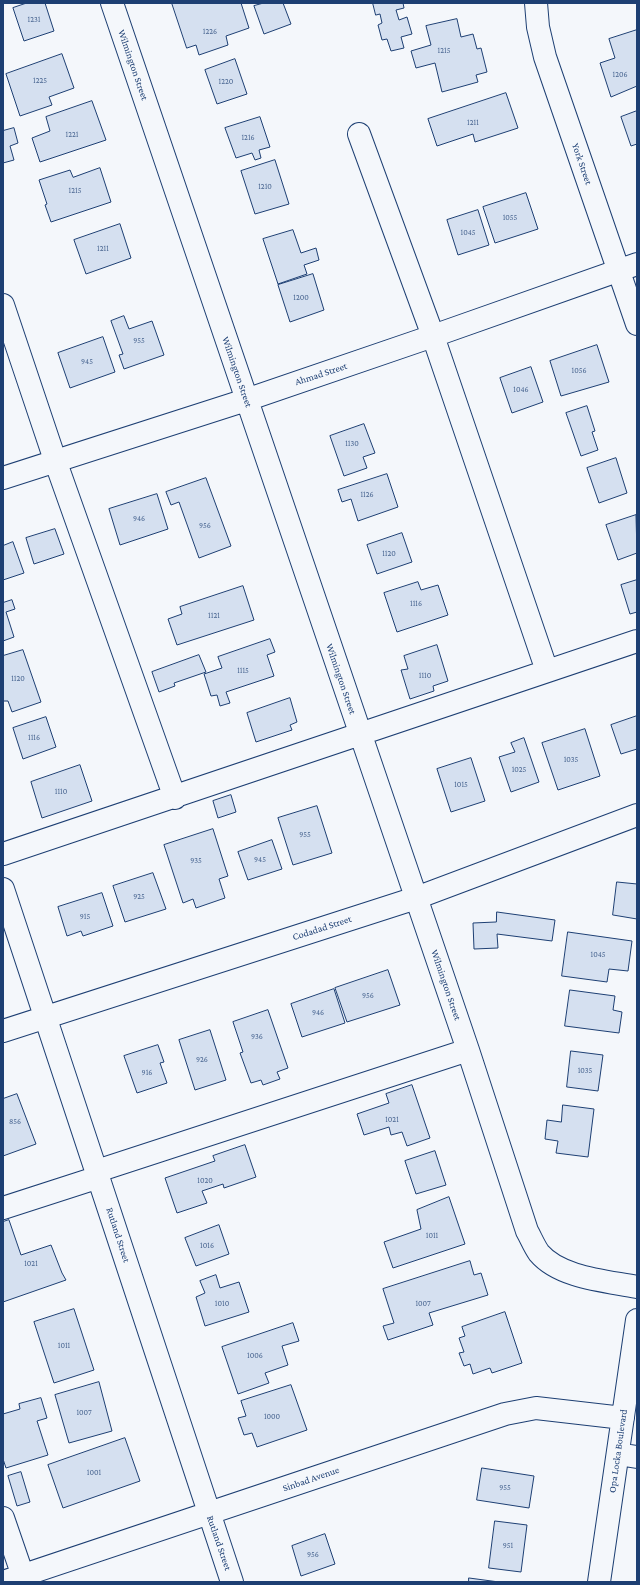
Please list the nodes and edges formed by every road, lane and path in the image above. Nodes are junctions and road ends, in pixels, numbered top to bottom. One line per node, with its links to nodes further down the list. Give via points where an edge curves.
1 (112, 3): 8 (street, Wilmington Street)
2 (536, 3): 4 (street, York Street, via 545,57)
3 (359, 134): 7 (street)
4 (627, 268): 6 (street, York Street); 7 (street, Ahmad Street)
5 (3, 305): 9 (street)
6 (637, 324)
7 (433, 336): 8 (street, Ahmad Street); 12 (street)
8 (246, 400): 9 (street, Ahmad Street); 13 (street, Wilmington Street)
9 (55, 460): 10 (street, Ahmad Street); 14 (street)
10 (3, 478)
11 (637, 640): 12 (street)
12 (547, 670): 13 (street)
13 (360, 734): 14 (street); 18 (street, Wilmington Street)
14 (175, 798): 16 (street)
15 (637, 816): 18 (street, Codadad Street)
16 (3, 854)
17 (3, 889): 19 (street, Rutland Street)
18 (416, 898): 19 (street, Codadad Street); 21 (street, Wilmington Street)
19 (46, 1016): 20 (street, Codadad Street); 22 (street, Rutland Street)
20 (3, 1031)
21 (468, 1050): 22 (street); 24 (street, Wilmington Street, via 527,1231 539,1253 565,1272)
22 (98, 1174): 23 (street); 28 (street, Rutland Street)
23 (3, 1208)
24 (637, 1287)
25 (637, 1320): 26 (street, Opa Locka Boulevard)
26 (623, 1418): 27 (street, Opa Locka Boulevard); 28 (street, Sinbad Avenue, via 536,1408 505,1414)
27 (627, 1456): 32 (street, Opa Locka Boulevard)
28 (209, 1514): 30 (street, Sinbad Avenue); 31 (street, Rutland Street)
29 (3, 1518): 30 (street)
30 (17, 1580)
31 (232, 1582)
32 (599, 1582)

